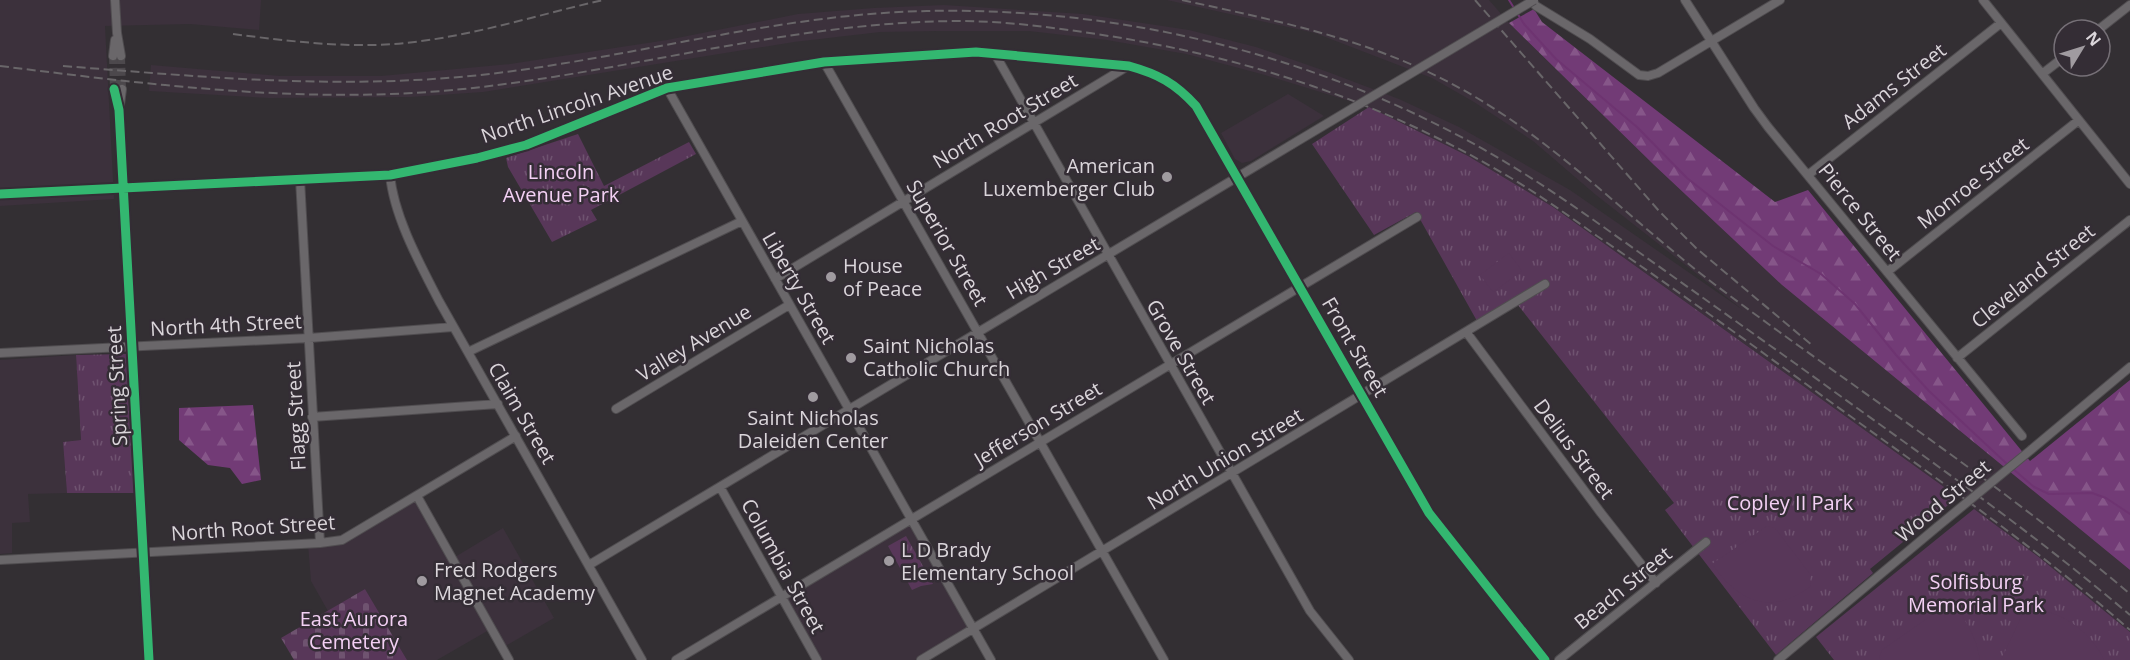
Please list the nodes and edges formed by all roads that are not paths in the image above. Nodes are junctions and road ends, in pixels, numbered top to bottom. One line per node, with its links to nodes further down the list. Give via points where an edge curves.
1 (115, 0): 11 (street)
2 (1532, 0): 9 (street, via 1640,75 1658,73); 22 (street, High Street, bridge)
3 (1685, 0): 9 (street, Pierce Street)
4 (1780, 0): 9 (street)
5 (1983, 0): 8 (street)
6 (2130, 4): 7 (street)
7 (2112, 19)
8 (2001, 23): 15 (street); 20 (street, Adams Street)
9 (1712, 41): 20 (street, Pierce Street, via 1754,108)
10 (995, 54): 12 (street, North Lincoln Avenue); 13 (street, North Lincoln Avenue); 19 (street, Grove Street)
11 (117, 56)
12 (824, 62): 16 (street, North Lincoln Avenue); 27 (street, Superior Street)
13 (1129, 66): 19 (street, North Root Street); 22 (street, Front Street, via 1152,72 1185,93)
14 (2052, 66): 15 (street)
15 (2042, 74): 18 (street)
16 (667, 88): 21 (street, North Lincoln Avenue, via 526,144); 30 (street, Liberty Street)
17 (118, 89): 25 (street, Spring Street)
18 (2079, 120): 24 (street); 32 (street, Monroe Street)
19 (1033, 123): 27 (street, North Root Street); 31 (street, Grove Street)
20 (1808, 174): 32 (street, Pierce Street)
21 (390, 175): 23 (street, North Lincoln Avenue); 37 (street, Claim Street, via 413,246)
22 (1238, 177): 31 (street, High Street); 35 (street, Front Street)
23 (300, 179): 25 (street, North Lincoln Avenue); 40 (street, Flagg Street)
24 (2130, 184)
25 (123, 188): 26 (street, North Lincoln Avenue); 41 (street, Spring Street)
26 (0, 194)
27 (903, 201): 33 (street, North Root Street); 38 (street, Superior Street)
28 (1417, 217): 35 (street, Jefferson Street)
29 (2130, 219): 44 (street, Cleveland Street)
30 (742, 221): 33 (street, Liberty Street); 42 (street)
31 (1107, 256): 38 (street, High Street); 45 (street, Grove Street)
32 (1887, 272): 44 (street, Pierce Street)
33 (775, 279): 36 (street, Liberty Street)
34 (1545, 285): 39 (street, North Union Street)
35 (1300, 287): 45 (street, Jefferson Street); 47 (street, Front Street)
36 (789, 305): 49 (street, Valley Avenue); 50 (street, Liberty Street)
37 (453, 327): 40 (street, North 4th Street); 42 (street, Claim Street)
38 (978, 332): 50 (street, High Street); 54 (street, Superior Street)
39 (1467, 333): 47 (street, North Union Street); 65 (street, Delius Street)
40 (309, 338): 41 (street, North 4th Street); 51 (street, Flagg Street)
41 (133, 346): 43 (street, North 4th Street); 61 (street, Spring Street)
42 (468, 352): 48 (street, Claim Street)
43 (0, 353)
44 (1957, 358): 53 (street, Pierce Street)
45 (1170, 365): 54 (street, Jefferson Street); 55 (street, Grove Street)
46 (2130, 367): 79 (street, Wood Street, bridge)
47 (1362, 396): 55 (street, North Union Street); 77 (street, Front Street, via 1429,513)
48 (498, 404): 51 (street); 52 (street, Claim Street)
49 (616, 409)
50 (849, 409): 56 (street, High Street); 58 (street, Liberty Street)
51 (312, 417): 60 (street, Flagg Street)
52 (516, 436): 57 (street, North Root Street); 64 (street, Claim Street)
53 (2022, 436)
54 (1041, 442): 58 (street, Jefferson Street); 62 (street, Superior Street)
55 (1232, 474): 62 (street, North Union Street); 76 (street, Grove Street, via 1310,611)
56 (720, 487): 64 (street, High Street); 66 (street, Columbia Street)
57 (417, 496): 60 (street, North Root Street, via 342,540); 69 (street)
58 (911, 519): 66 (street, Jefferson Street); 67 (street, Liberty Street)
59 (1706, 542): 65 (street, Beach Street)
60 (320, 543): 61 (street, North Root Street)
61 (144, 552): 63 (street, North Root Street); 68 (street, Spring Street)
62 (1102, 552): 67 (street, North Union Street); 75 (street, Superior Street)
63 (0, 560)
64 (589, 565): 70 (street, Claim Street)
65 (1656, 582): 78 (street, Beach Street)
66 (782, 597): 71 (street, Jefferson Street); 72 (street, Columbia Street)
67 (973, 629): 73 (street, North Union Street); 74 (street, Liberty Street)
68 (149, 660)
69 (509, 660)
70 (642, 660)
71 (676, 660)
72 (817, 660)
73 (921, 660)
74 (991, 660)
75 (1164, 660)
76 (1349, 660)
77 (1545, 660)
78 (1559, 660)
79 (1778, 660)

